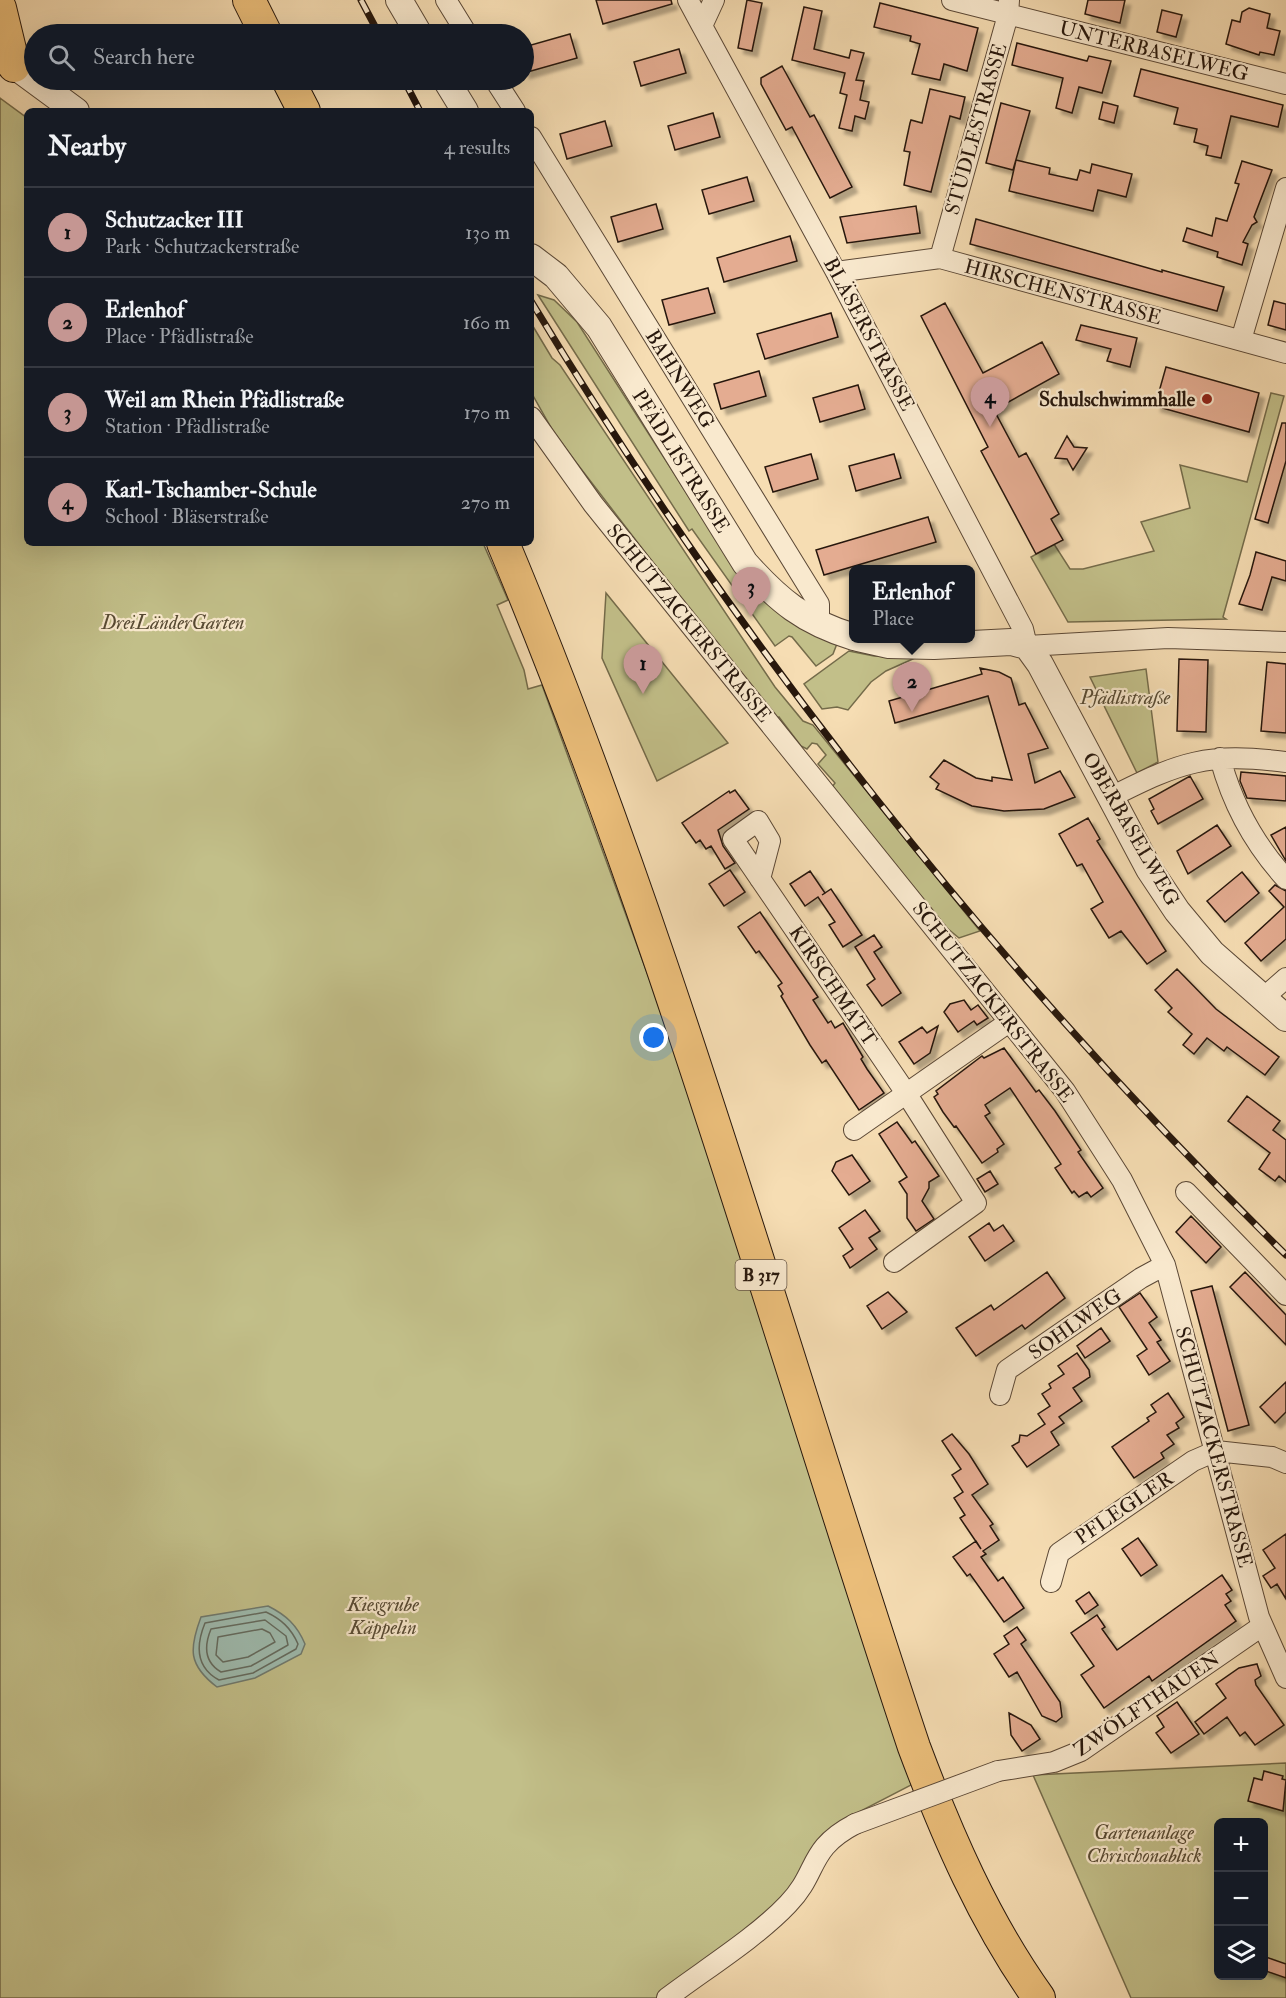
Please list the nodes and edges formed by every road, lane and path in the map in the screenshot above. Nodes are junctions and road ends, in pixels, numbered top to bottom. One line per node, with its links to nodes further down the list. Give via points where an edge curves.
1 (249, 0): 9 (main road)
2 (399, 0): 10 (street)
3 (446, 0): 11 (street)
4 (687, 0): 12 (street, BLÄSERSTRASSE)
5 (714, 0): 12 (street)
6 (952, 0): 7 (street, UNTERBASELWEG)
7 (1009, 7): 15 (street, UNTERBASELWEG); 26 (street, STÜDLESTRASSE)
8 (0, 8): 13 (main road)
9 (261, 24)
10 (413, 24)
11 (462, 24)
12 (702, 26): 28 (street, BLÄSERSTRASSE)
13 (7, 60): 14 (street)
14 (24, 73)
15 (1286, 84)
16 (48, 90): 20 (street)
17 (293, 90): 21 (main road)
18 (452, 90): 22 (street)
19 (501, 90): 23 (street)
20 (72, 108)
21 (302, 108)
22 (463, 108)
23 (513, 108)
24 (534, 142): 35 (street, BAHNWEG, via 819,604)
25 (1286, 188): 31 (street)
26 (940, 258): 28 (street, HIRSCHENSTRASSE); 31 (street, HIRSCHENSTRASSE)
27 (534, 259): 29 (street, PFÄDLISTRASSE)
28 (836, 272): 39 (street, BLÄSERSTRASSE, via 1023,629)
29 (556, 276): 30 (street); 35 (street, PFÄDLISTRASSE, via 599,327 744,562 774,596)
30 (534, 282)
31 (1241, 340): 32 (street, HIRSCHENSTRASSE)
32 (1286, 353)
33 (534, 421): 48 (street, SCHUTZACKERSTRASSE, via 593,504)
34 (504, 546): 62 (main road, B 317, via 578,735 669,992 914,1747 959,1861 991,1924)
35 (819, 624): 36 (street, PFÄDLISTRASSE)
36 (849, 636)
37 (1286, 642): 39 (street, via 1168,638)
38 (879, 643): 39 (street, via 934,646 1011,642)
39 (1027, 646): 42 (street, OBERBASELWEG)
40 (1220, 758): 41 (street); 42 (street, via 1163,770); 44 (street, via 1229,791 1251,833)
41 (1286, 762)
42 (1111, 797): 46 (street, OBERBASELWEG, via 1149,869 1177,911 1212,953)
43 (760, 879): 49 (street, KIRSCHMATT)
44 (1286, 879)
45 (1286, 978): 46 (street)
46 (1262, 999): 47 (street, OBERBASELWEG)
47 (1286, 1018)
48 (1009, 1022): 49 (street); 53 (street, SCHUTZACKERSTRASSE, via 1078,1111 1122,1180)
49 (906, 1093): 50 (street); 52 (street, KIRSCHMATT, via 976,1203)
50 (854, 1130)
51 (1186, 1192): 54 (street)
52 (894, 1262)
53 (1165, 1265): 55 (street, SOHLWEG, via 1007,1370); 56 (street, SCHUTZACKERSTRASSE)
54 (1286, 1295)
55 (1000, 1395)
56 (1216, 1451): 57 (street); 58 (street, PFLEGLER, via 1193,1461 1059,1553); 59 (street, SCHUTZACKERSTRASSE)
57 (1281, 1454)
58 (1051, 1582)
59 (1262, 1626): 60 (street, SCHUTZACKERSTRASSE); 61 (street, ZWÖLFTHAUEN, bridge, via 1081,1751 1054,1762 999,1770 855,1824 824,1845 787,1906)
60 (1286, 1678)
61 (667, 1998)
62 (1039, 1998)

